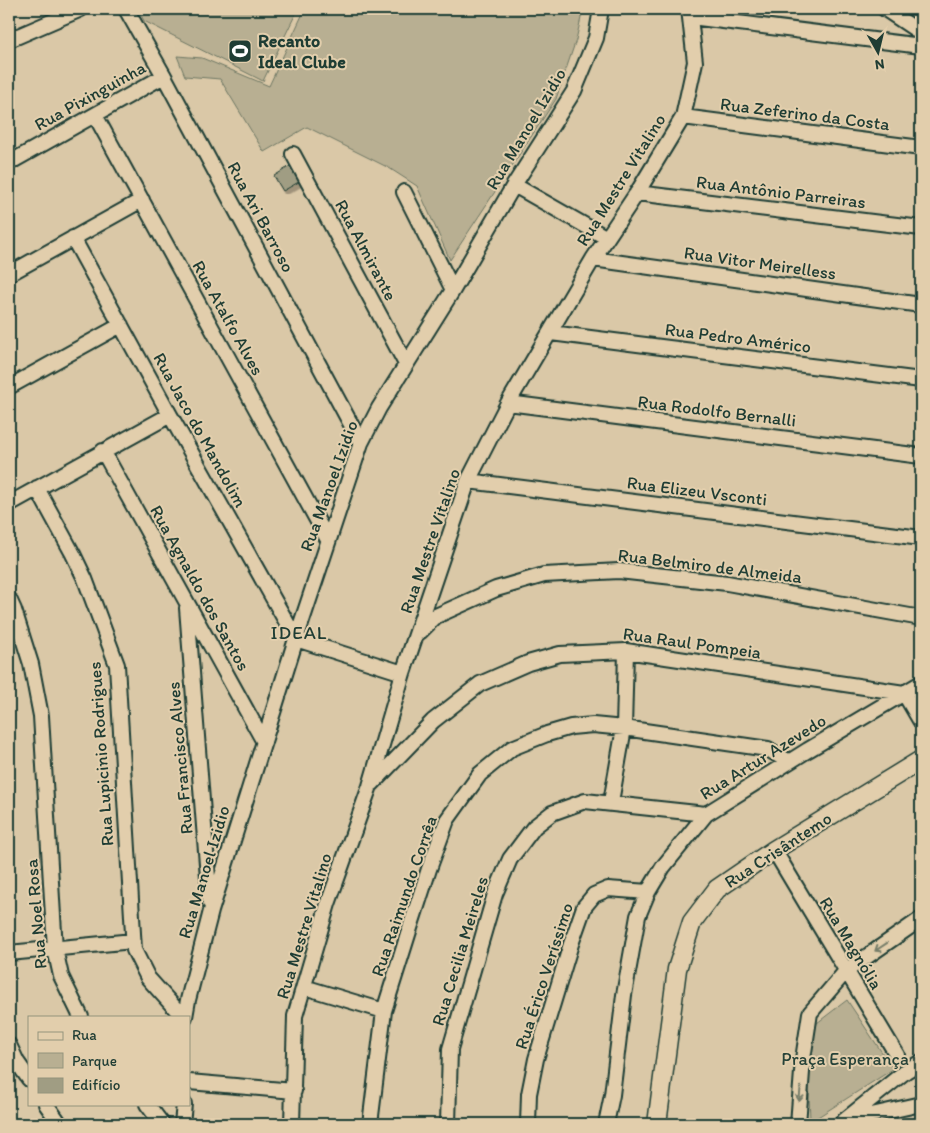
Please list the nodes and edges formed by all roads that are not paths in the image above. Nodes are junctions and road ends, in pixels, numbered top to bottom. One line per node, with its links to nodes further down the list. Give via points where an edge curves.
1 (81, 9): 7 (street)
2 (126, 9): 9 (street, Rua Ari Barroso)
3 (601, 9): 15 (street, Rua Manoel Izidio, via 596,38 574,91)
4 (885, 9): 6 (street)
5 (690, 13): 8 (street); 11 (street, Rua Mestre Vitalino, via 695,62)
6 (921, 33)
7 (9, 40)
8 (921, 46)
9 (164, 76): 10 (street, Rua Pixinguinha); 33 (street, Rua Ari Barroso)
10 (95, 115): 14 (street, Rua Pixinguinha); 18 (street, Rua Atalfo Alves)
11 (683, 117): 12 (street, Rua Zeferino da Costa); 17 (street, Rua Mestre Vitalino)
12 (921, 148)
13 (293, 154): 28 (street, Rua Almirante)
14 (9, 163)
15 (514, 185): 21 (street); 24 (street, Rua Manoel Izidio)
16 (404, 192): 24 (street)
17 (637, 193): 19 (street, Rua Antônio Parreiras); 21 (street, Rua Mestre Vitalino)
18 (142, 200): 20 (street); 40 (street, Rua Atalfo Alves)
19 (921, 228)
20 (73, 238): 23 (street); 26 (street, Rua Jaco do Mandolim)
21 (607, 238): 22 (street, Rua Mestre Vitalino)
22 (593, 259): 25 (street, Rua Vitor Meirelless); 27 (street, Rua Mestre Vitalino)
23 (9, 274)
24 (453, 290): 28 (street, Rua Manoel Izidio)
25 (921, 305)
26 (121, 325): 30 (street); 32 (street, Rua Jaco do Mandolim)
27 (551, 332): 29 (street, Rua Pedro Américo); 31 (street, Rua Mestre Vitalino)
28 (406, 364): 33 (street, Rua Manoel Izidio)
29 (921, 380)
30 (9, 388)
31 (508, 403): 35 (street, Rua Rodolfo Bernalli); 36 (street, Rua Mestre Vitalino)
32 (170, 415): 34 (street); 45 (street, Rua Jaco do Mandolim)
33 (361, 443): 40 (street, Rua Manoel Izidio)
34 (103, 451): 37 (street); 42 (street, Rua Agnaldo dos Santos)
35 (921, 456)
36 (468, 481): 39 (street, Rua Elizeu Vsconti); 44 (street, Rua Mestre Vitalino)
37 (37, 488): 38 (street); 62 (street, Rua Lupicinio Rodrigues, via 73,554 117,665)
38 (9, 504)
39 (921, 538)
40 (328, 540): 45 (street, Rua Manoel Izidio)
41 (9, 599): 63 (street, Rua Noel Rosa, via 31,664 41,716)
42 (186, 603): 52 (street, Rua Agnaldo dos Santos); 60 (street, Rua Francisco Alves)
43 (921, 618): 44 (street, Rua Belmiro de Almeida, via 727,583 619,571 544,575 496,589 436,616)
44 (417, 635): 47 (street, Rua Mestre Vitalino)
45 (296, 639): 47 (street); 52 (street, Rua Manoel Izidio)
46 (626, 651): 49 (street, Rua Raul Pompeia); 51 (street); 55 (street, Rua Raul Pompeia, via 560,654 528,663 480,684 433,721)
47 (403, 673): 55 (street, Rua Mestre Vitalino)
48 (921, 683): 49 (street, Rua Artur Azevedo)
49 (906, 697): 50 (street); 54 (street, Rua Artur Azevedo)
50 (921, 722)
51 (624, 728): 54 (street, Rua Raimundo Corrêa, via 768,749); 56 (street); 67 (street, Rua Raimundo Corrêa, via 571,726 512,748 480,774 447,820)
52 (264, 742): 60 (street, Rua Manoel Izidio)
53 (921, 760): 58 (main road, Rua Crisântemo)
54 (789, 762): 57 (street, Rua Artur Azevedo)
55 (370, 786): 66 (street, Rua Mestre Vitalino)
56 (611, 802): 57 (street, Rua Cecilia Meireles); 87 (street, Rua Cecilia Meireles, via 585,801 552,813 534,827 510,859 494,894 450,1049)
57 (706, 814): 59 (street, Rua Artur Azevedo, via 663,867)
58 (774, 850): 65 (street, Rua Magnólia); 90 (main road, Rua Crisântemo, via 717,889 692,922 676,969)
59 (648, 892): 88 (street, Rua Érico Veríssimo, via 608,889 594,895 584,907 536,1060 529,1094); 89 (street, Rua Artur Azevedo, via 638,916)
60 (211, 911): 70 (street, Rua Manoel Izidio)
61 (921, 920): 65 (street, one-way to 65)
62 (133, 941): 63 (street); 69 (street, Rua Lupicinio Rodrigues, via 148,978)
63 (55, 949): 64 (street); 68 (street, Rua Noel Rosa, via 61,976)
64 (9, 953)
65 (846, 971): 72 (street, Rua Magnólia); 91 (street, one-way to 91, via 810,1013)
66 (304, 987): 67 (street); 76 (street, Rua Mestre Vitalino, via 296,1016)
67 (384, 1011): 86 (street, Rua Raimundo Corrêa)
68 (81, 1016)
69 (183, 1016)
70 (184, 1016)
71 (9, 1045): 74 (street)
72 (897, 1055)
73 (921, 1062): 81 (street)
74 (28, 1078)
75 (190, 1082): 76 (street)
76 (294, 1091): 85 (street, Rua Mestre Vitalino)
77 (921, 1104): 81 (street)
78 (47, 1106): 82 (street)
79 (148, 1106): 83 (street)
80 (184, 1106): 84 (street)
81 (843, 1122)
82 (60, 1124)
83 (162, 1124)
84 (182, 1124)
85 (292, 1124)
86 (370, 1124)
87 (448, 1124)
88 (528, 1124)
89 (606, 1124)
90 (657, 1124)
91 (798, 1124)

